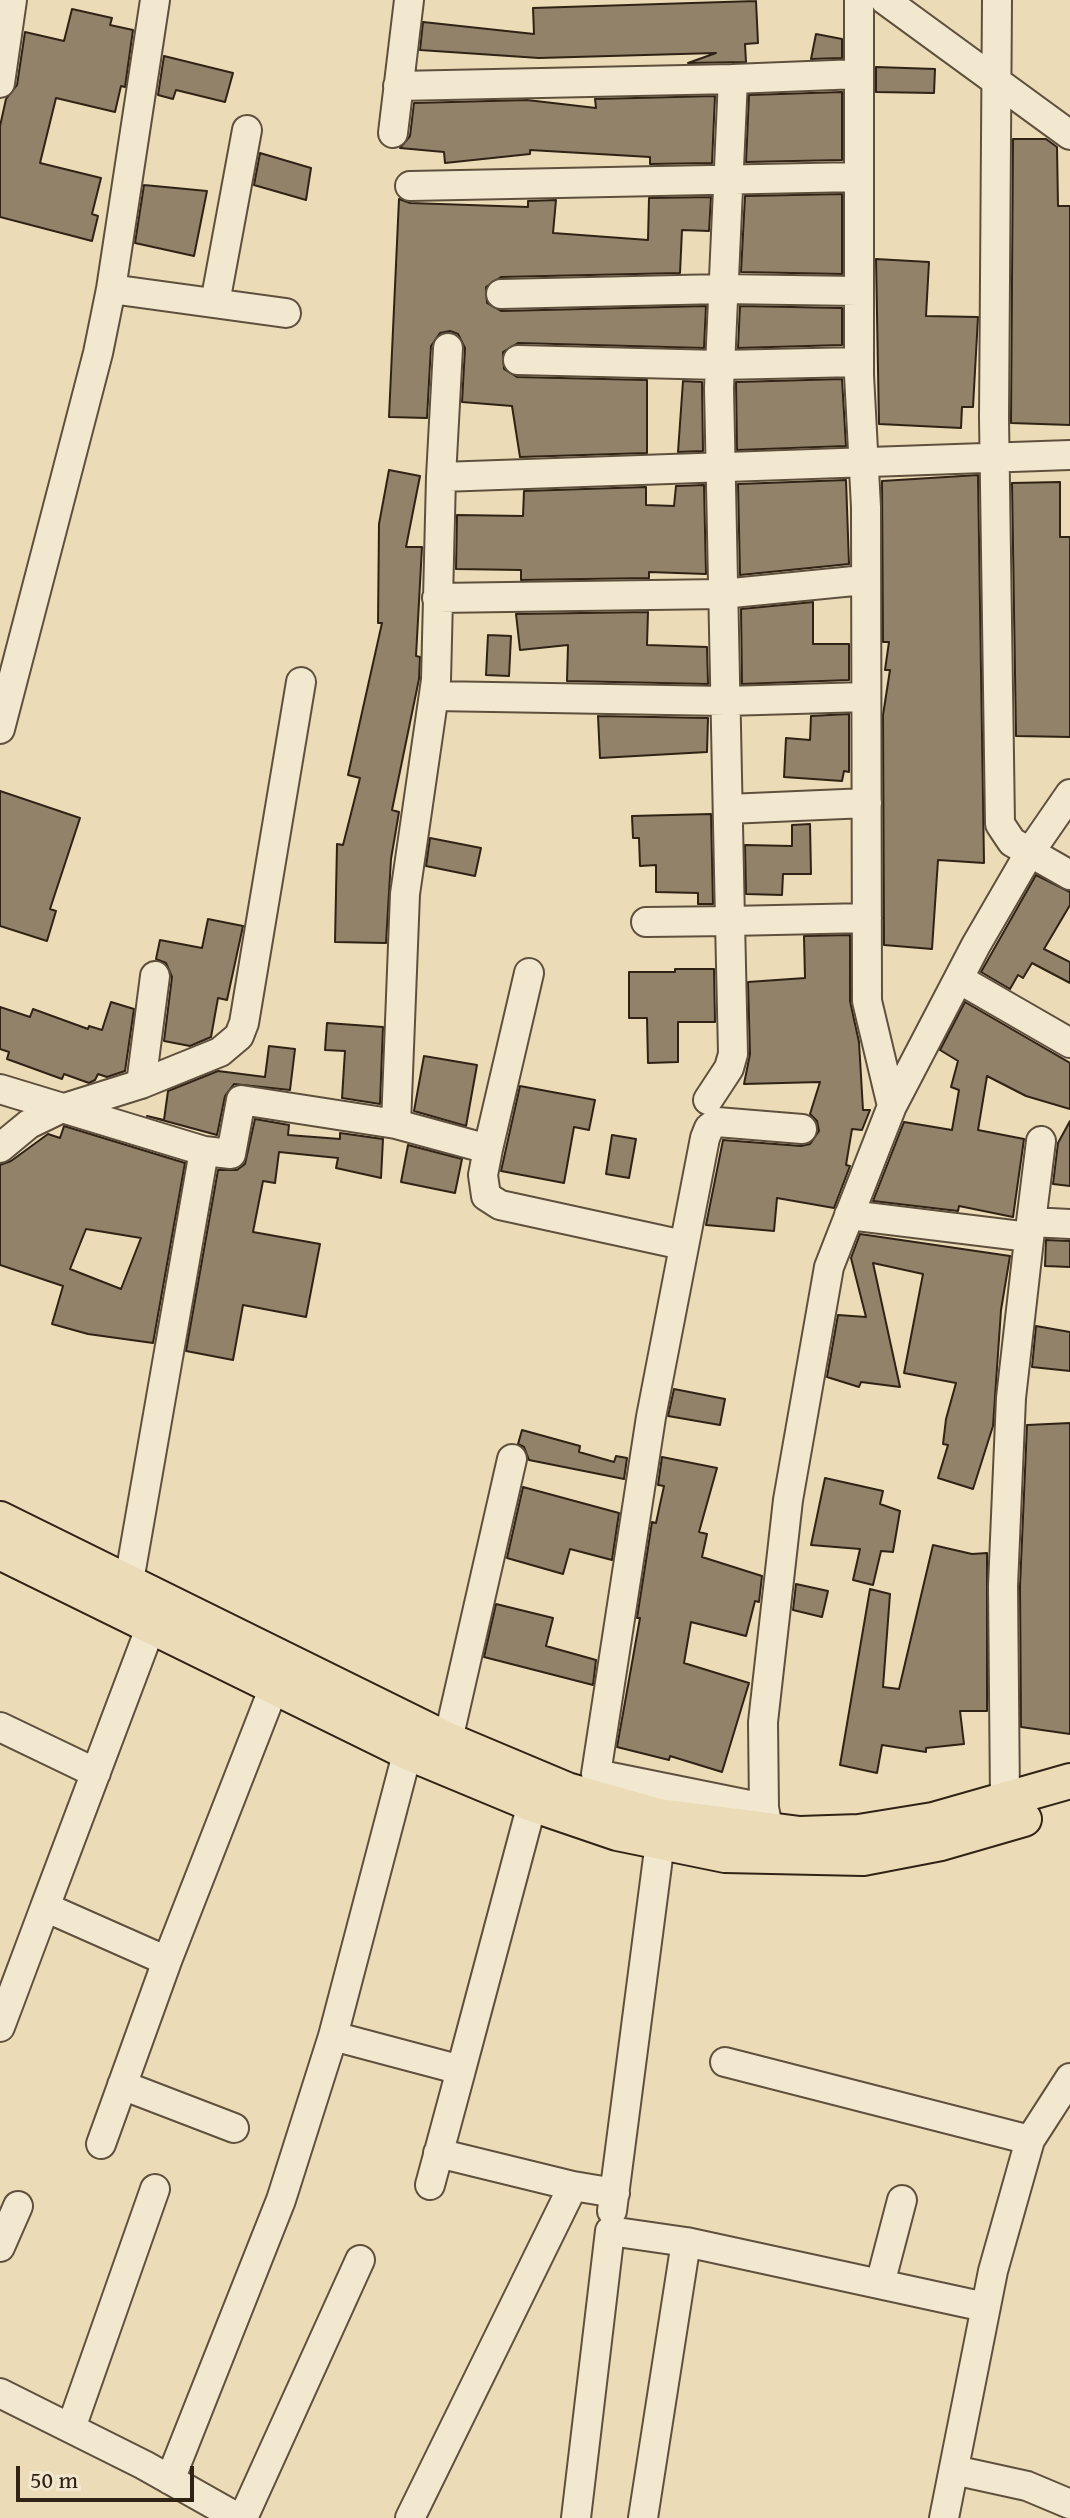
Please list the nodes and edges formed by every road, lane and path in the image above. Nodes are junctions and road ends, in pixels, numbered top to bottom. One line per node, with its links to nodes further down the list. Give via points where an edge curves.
1 (155, 0): 18 (street)
2 (409, 0): 11 (street)
3 (859, 0): 7 (street)
4 (885, 0): 10 (street)
5 (997, 0): 10 (street)
6 (10, 1): 9 (street)
7 (859, 74): 8 (street); 15 (street)
8 (733, 79): 11 (street); 16 (street)
9 (0, 83)
10 (1000, 83): 14 (street); 29 (street)
11 (398, 86): 13 (street)
12 (247, 130): 22 (street)
13 (393, 133)
14 (1070, 135)
15 (858, 177): 16 (street); 20 (street)
16 (726, 181): 17 (street); 19 (street)
17 (410, 186)
18 (111, 289): 22 (street); 40 (street)
19 (722, 289): 20 (street); 21 (street); 27 (street)
20 (858, 291): 26 (street)
21 (501, 294)
22 (215, 303): 23 (street)
23 (286, 313)
24 (448, 348): 32 (street)
25 (518, 360): 27 (street)
26 (859, 362): 27 (street); 30 (street)
27 (720, 365): 31 (street)
28 (1070, 455): 29 (street)
29 (997, 458): 30 (street); 44 (street, via 1000,824 1012,842)
30 (865, 464): 31 (street); 33 (street)
31 (720, 468): 32 (street); 34 (street)
32 (441, 477): 35 (street)
33 (864, 580): 34 (street); 38 (street)
34 (722, 594): 35 (street); 39 (street)
35 (437, 598): 37 (street)
36 (301, 682): 53 (street, via 239,1036 220,1052)
37 (434, 696): 39 (street); 58 (street, via 405,894)
38 (866, 697): 39 (street); 42 (street)
39 (725, 701): 43 (street)
40 (0, 729)
41 (1070, 794): 44 (street)
42 (867, 803): 43 (street); 46 (street)
43 (728, 809): 47 (street)
44 (1030, 852): 45 (street); 51 (street)
45 (1070, 875)
46 (867, 918): 47 (street); 56 (street, via 867,1001)
47 (730, 921): 48 (street); 55 (street, via 733,1054)
48 (646, 922)
49 (529, 973): 62 (street)
50 (155, 976): 53 (street)
51 (959, 979): 52 (street); 56 (street)
52 (1070, 1043)
53 (141, 1084): 57 (street)
54 (0, 1089): 57 (street)
55 (708, 1100)
56 (892, 1106): 64 (street)
57 (58, 1110): 61 (street, via 29,1124); 63 (street)
58 (396, 1124): 62 (street); 63 (street, via 241,1100 231,1154)
59 (802, 1129): 67 (street, via 717,1122 709,1128)
60 (1041, 1141): 66 (street)
61 (0, 1148)
62 (488, 1149): 67 (street, via 486,1196 500,1205)
63 (204, 1151): 71 (street)
64 (849, 1215): 66 (street); 82 (street, via 829,1267 788,1500 763,1722)
65 (1070, 1224): 66 (street)
66 (1030, 1230): 79 (street, via 1010,1430 1003,1586)
67 (683, 1245): 78 (street)
68 (512, 1459): 75 (street)
69 (0, 1519): 71 (main road)
70 (0, 1552): 71 (main road)
71 (135, 1608): 72 (main road); 74 (main road); 76 (street)
72 (274, 1687): 74 (main road); 85 (street)
73 (0, 1727): 76 (street)
74 (411, 1738): 75 (main road); 80 (main road); 87 (street)
75 (448, 1740): 78 (main road)
76 (96, 1773): 84 (street)
77 (1070, 1781): 79 (main road)
78 (591, 1799): 80 (main road); 82 (main road, via 659,1816); 83 (main road)
79 (1005, 1800): 82 (main road, via 933,1820 859,1832)
80 (532, 1804): 89 (street)
81 (1070, 1805): 82 (main road, via 941,1843 863,1858)
82 (769, 1832): 83 (main road, via 725,1855)
83 (660, 1842): 99 (street)
84 (45, 1907): 85 (street); 86 (street)
85 (167, 1961): 91 (street)
86 (0, 2027)
87 (333, 2036): 89 (street); 111 (street, via 281,2200)
88 (725, 2062): 93 (street)
89 (461, 2070): 95 (street)
90 (1070, 2078): 93 (street)
91 (122, 2085): 92 (street); 94 (street)
92 (234, 2128)
93 (1030, 2140): 107 (street)
94 (101, 2144)
95 (438, 2153): 96 (street); 97 (street)
96 (430, 2185)
97 (573, 2186): 99 (street); 114 (street)
98 (155, 2189): 109 (street)
99 (615, 2193): 102 (street)
100 (902, 2200): 106 (street)
101 (18, 2206): 104 (street)
102 (610, 2231): 103 (street); 115 (street)
103 (686, 2242): 106 (street); 116 (street)
104 (0, 2247)
105 (360, 2260): 113 (street)
106 (880, 2284): 107 (street)
107 (985, 2307): 110 (street)
108 (0, 2393): 109 (street)
109 (71, 2428): 111 (street)
110 (954, 2470): 112 (street, via 1027,2486); 117 (street)
111 (170, 2480): 113 (street)
112 (1070, 2504)
113 (240, 2518)
114 (410, 2518)
115 (576, 2518)
116 (643, 2518)
117 (944, 2518)

